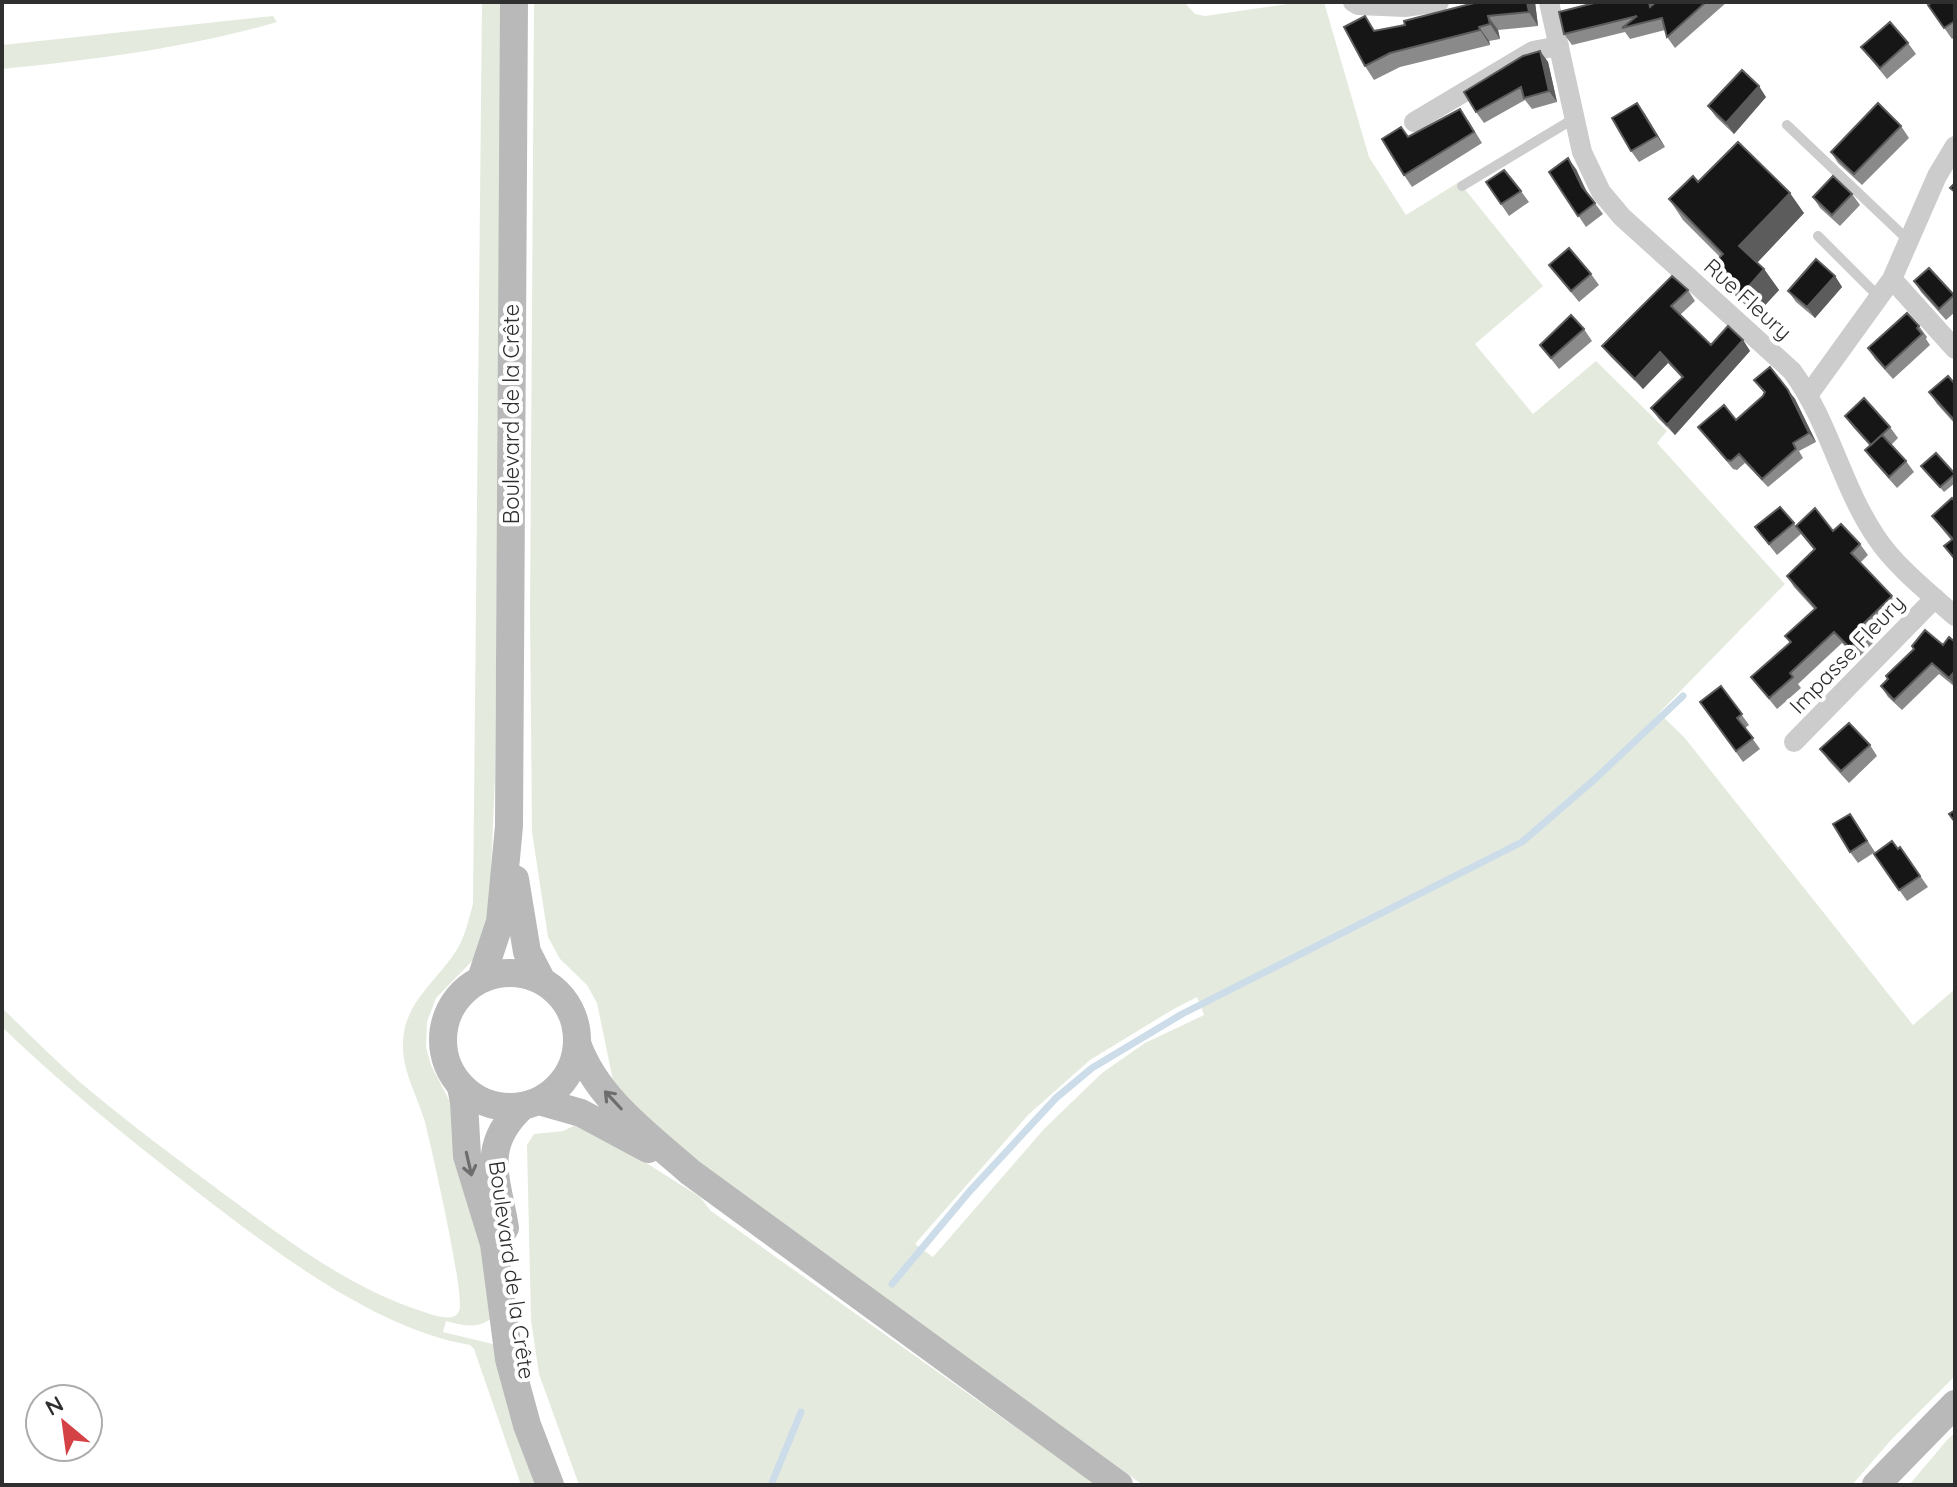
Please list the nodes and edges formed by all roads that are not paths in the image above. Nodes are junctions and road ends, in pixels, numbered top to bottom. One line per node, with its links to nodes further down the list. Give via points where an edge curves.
1 (514, 2): 20 (main road, Boulevard de la Crête)
2 (1353, 2): 3 (street, via 1405,7)
3 (1439, 2)
4 (1549, 2): 5 (street, Rue Fleury)
5 (1559, 46): 6 (street, Rue Fleury); 7 (street, via 1533,51)
6 (1575, 118): 10 (lane); 16 (street, Rue Fleury, via 1590,173 1610,205 1792,371)
7 (1414, 122)
8 (1787, 125): 12 (lane)
9 (1955, 146): 12 (street)
10 (1462, 186)
11 (1818, 236): 14 (lane)
12 (1909, 241): 13 (street)
13 (1892, 279): 14 (street); 15 (street)
14 (1879, 297): 16 (street)
15 (1955, 349)
16 (1809, 394): 17 (street, Rue Fleury, via 1877,539)
17 (1935, 598): 18 (street, Rue Fleury); 19 (street, Impasse Fleury)
18 (1955, 616)
19 (1794, 742)
20 (509, 826): 21 (main road, Boulevard de la Crête, via 500,922); 22 (main road, Boulevard de la Crête, via 522,933)
21 (481, 979): 22 (main road, via 505,972); 24 (main road, via 454,1001 442,1034 448,1068)
22 (542, 981): 23 (main road, via 555,989 572,1013)
23 (577, 1043): 25 (main road, via 562,1083); 26 (main road, one-way to 23, via 602,1089)
24 (461, 1087): 25 (main road, via 496,1106); 28 (main road, Boulevard de la Crête, one-way to 28, via 467,1156 494,1244 509,1359)
25 (531, 1104): 26 (main road, via 581,1113); 29 (main road, Boulevard de la Crête, via 500,1133 493,1163 523,1367)
26 (690, 1172): 30 (main road)
27 (1950, 1409): 31 (main road)
28 (550, 1485)
29 (562, 1485)
30 (1119, 1485)
31 (1876, 1485)

